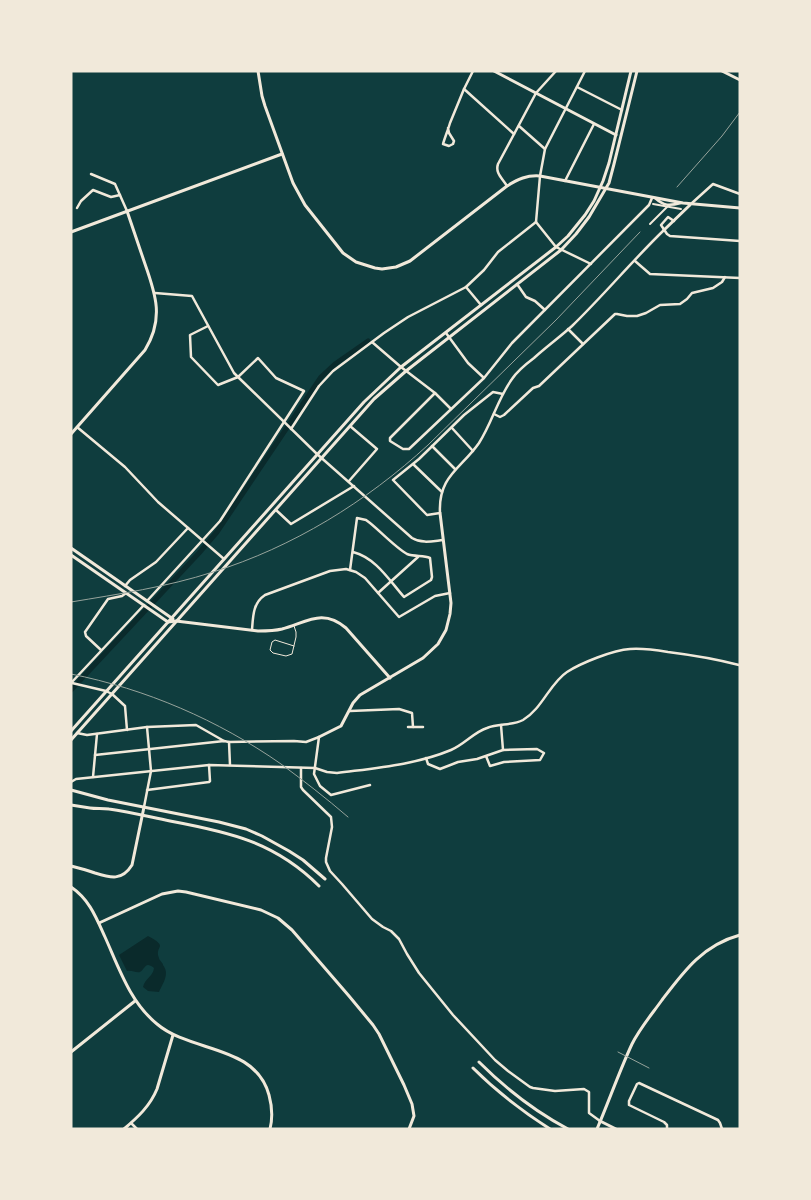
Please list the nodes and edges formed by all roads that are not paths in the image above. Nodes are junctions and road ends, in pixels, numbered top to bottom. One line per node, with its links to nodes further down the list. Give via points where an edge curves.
1 (258, 71): 21 (street, via 262,96)
2 (473, 71): 11 (street)
3 (494, 71): 12 (street)
4 (556, 71): 12 (street)
5 (584, 71): 10 (street)
6 (630, 71): 14 (street)
7 (637, 71): 27 (street)
8 (722, 71): 9 (street)
9 (740, 80)
10 (576, 87): 13 (street); 14 (street)
11 (464, 89): 17 (street); 18 (street)
12 (536, 93): 13 (street); 16 (street)
13 (565, 108): 15 (street); 20 (street)
14 (622, 110): 19 (street)
15 (594, 124): 19 (street); 24 (street)
16 (519, 126): 18 (street); 20 (street)
17 (448, 128): 17 (street, via 454,141 449,146 443,144)
18 (514, 134): 25 (street, via 496,168)
19 (616, 135): 26 (street)
20 (544, 149): 23 (street)
21 (282, 154): 25 (street, via 300,195 337,246 349,258 375,268 396,267 410,261); 37 (street)
22 (91, 174): 29 (street, via 115,184)
23 (540, 176): 24 (street); 25 (street, via 522,178); 39 (street)
24 (565, 181): 26 (street)
25 (507, 186)
26 (600, 188): 27 (street); 44 (street, via 578,224)
27 (606, 189): 30 (street); 45 (street, via 582,228)
28 (740, 194): 32 (street, via 712,184)
29 (120, 195): 35 (street, via 111,198 93,190); 37 (street)
30 (653, 198): 34 (street); 47 (street)
31 (653, 204): 33 (street)
32 (689, 204): 34 (street); 36 (street); 38 (street)
33 (668, 207): 34 (street); 40 (street)
34 (681, 207)
35 (77, 208)
36 (740, 208)
37 (127, 212): 42 (street); 52 (street)
38 (674, 221): 41 (street); 41 (street, via 668,217 661,225)
39 (536, 222): 44 (street); 51 (street, via 498,252)
40 (650, 224)
41 (664, 230): 43 (street, via 670,236); 46 (street)
42 (71, 232)
43 (740, 241)
44 (556, 247): 45 (street); 53 (street)
45 (561, 250): 47 (street); 50 (street)
46 (635, 261): 48 (street, via 650,274); 56 (street)
47 (591, 264): 54 (street)
48 (725, 278): 49 (street); 60 (street, via 713,288 692,293 680,304 660,306 637,316 615,314)
49 (740, 278)
50 (517, 284): 54 (street, via 526,297); 58 (street)
51 (466, 287): 53 (street); 59 (street, via 416,312)
52 (155, 293): 55 (street, via 192,296); 71 (street, via 157,318 150,341)
53 (481, 305): 57 (street)
54 (545, 310): 64 (street)
55 (208, 326): 63 (street); 63 (street, via 190,335 191,357 218,385)
56 (568, 329): 60 (street); 66 (street, via 516,373)
57 (446, 332): 58 (street); 61 (street)
58 (449, 337): 62 (street); 64 (street)
59 (372, 342): 61 (street); 72 (street, via 325,378)
60 (583, 344): 68 (street, via 502,416)
61 (401, 367): 62 (street); 77 (street)
62 (406, 371): 65 (street); 70 (street)
63 (238, 377): 69 (street); 69 (street, via 258,358 276,378 304,391)
64 (484, 378): 67 (street)
65 (434, 393): 67 (street); 67 (street, via 390,441 409,449)
66 (503, 394): 68 (street); 73 (street, via 493,392)
67 (451, 409)
68 (494, 414): 76 (street)
69 (285, 423): 72 (street); 88 (street)
70 (350, 426): 78 (street); 81 (street, via 377,450)
71 (78, 427): 74 (street); 86 (street)
72 (290, 428): 77 (street)
73 (451, 428): 75 (street); 76 (street)
74 (71, 434)
75 (432, 446): 79 (street); 80 (street)
76 (473, 451): 80 (street)
77 (317, 454): 78 (street); 93 (street)
78 (321, 458): 81 (street); 84 (street)
79 (413, 464): 83 (street); 85 (street, via 393,480 427,515)
80 (455, 469): 83 (street)
81 (348, 481): 82 (street)
82 (354, 486): 84 (street, via 291,524); 87 (street, via 416,540)
83 (442, 492): 85 (street)
84 (275, 510): 105 (street)
85 (440, 514): 87 (street)
86 (188, 528): 88 (street); 98 (street, via 156,562)
87 (443, 540): 101 (street)
88 (204, 542): 93 (street); 102 (street)
89 (71, 548): 94 (street)
90 (353, 552): 92 (street, via 357,518 366,520 407,554); 96 (street); 97 (street, via 375,563)
91 (71, 555): 95 (street)
92 (419, 557): 97 (street); 97 (street, via 430,558 431,580 404,597)
93 (224, 559): 104 (street)
94 (94, 564): 95 (street); 98 (street)
95 (91, 568): 99 (street)
96 (350, 570): 100 (street, via 362,575); 108 (street, via 330,571 265,595 255,607)
97 (390, 582): 100 (street)
98 (126, 586): 102 (street)
99 (126, 593): 103 (street); 110 (street, via 108,599 85,632)
100 (378, 593): 101 (street, via 400,617 436,596)
101 (450, 593): 112 (street, via 450,614 441,640 423,658)
102 (148, 601): 103 (street); 104 (street)
103 (145, 606): 106 (street); 110 (street)
104 (171, 618): 105 (street); 106 (street)
105 (176, 621): 106 (street); 108 (street); 115 (street)
106 (168, 622): 114 (street)
107 (294, 625): 108 (street, via 274,630); 109 (lane, via 297,635); 112 (street, via 318,618 328,618 341,624)
108 (252, 630)
109 (294, 646): 109 (lane, via 292,654 286,656 270,650 275,640)
110 (101, 650): 113 (street)
111 (739, 665): 117 (street, via 650,649 618,651 567,672 525,719)
112 (390, 678): 116 (street, via 356,698)
113 (72, 683): 114 (street)
114 (106, 691): 115 (street); 123 (street)
115 (112, 694): 122 (street, via 125,706); 124 (street)
116 (350, 711): 121 (street, via 399,709 412,713); 126 (street, via 342,726)
117 (501, 725): 131 (street); 134 (street, via 487,727 461,746)
118 (423, 726): 121 (street)
119 (146, 727): 122 (street); 128 (street, via 196,725); 130 (street)
120 (408, 727): 121 (street)
121 (413, 727)
122 (127, 730): 125 (street)
123 (71, 731)
124 (77, 733): 125 (street); 127 (street)
125 (97, 733): 132 (street)
126 (319, 737): 129 (street, via 306,742); 138 (street)
127 (71, 740)
128 (224, 741): 129 (street); 130 (street)
129 (228, 742): 136 (street)
130 (148, 748): 132 (street); 139 (street)
131 (503, 750): 133 (street); 133 (street, via 537,749 544,752 540,760 490,766)
132 (95, 754): 140 (street)
133 (486, 756): 134 (street, via 440,769 428,764)
134 (426, 758): 138 (street, via 337,773)
135 (208, 765): 136 (street); 139 (street); 144 (street, via 209,782)
136 (230, 765): 137 (street)
137 (301, 768): 138 (street); 161 (street, via 303,790 331,817 326,858 330,871 372,919 395,934 428,985 500,1065 533,1088 555,1091 584,1089 588,1092 588,1113)
138 (315, 768): 142 (street, via 314,774 320,786 331,795)
139 (151, 771): 140 (street); 144 (street)
140 (93, 777): 141 (street)
141 (71, 782)
142 (370, 785)
143 (71, 790): 146 (street)
144 (147, 790): 146 (street)
145 (71, 804): 147 (street)
146 (144, 807): 147 (street); 148 (street)
147 (142, 815): 149 (street); 150 (street, via 132,865 123,875 111,878)
148 (203, 818): 149 (street, via 206,823); 151 (street, via 262,836 303,860)
149 (202, 827): 152 (street, via 266,848)
150 (71, 866)
151 (325, 879)
152 (319, 886)
153 (71, 887): 154 (street, via 88,902)
154 (99, 923): 156 (street); 166 (street, via 162,894 178,891 261,910 278,918 374,1025 412,1104 414,1116)
155 (740, 934): 161 (street, via 699,956 650,1016 632,1046)
156 (135, 1001): 157 (street, via 150,1018); 158 (street)
157 (173, 1035): 162 (street, via 154,1097); 165 (street, via 235,1056 253,1068 268,1092 272,1107)
158 (71, 1052)
159 (479, 1062): 168 (street, via 524,1101)
160 (473, 1068): 167 (street, via 505,1097)
161 (600, 1120): 169 (street); 170 (street)
162 (131, 1123): 163 (street); 164 (street)
163 (124, 1129)
164 (137, 1129)
165 (270, 1129)
166 (409, 1129)
167 (550, 1129)
168 (568, 1129)
169 (597, 1129)
170 (616, 1129)
171 (667, 1129): 172 (street, via 664,1122 629,1105 637,1084 718,1120)
172 (722, 1129)

